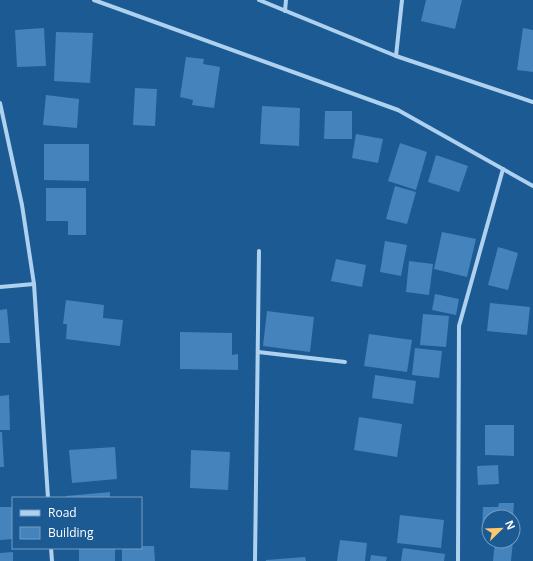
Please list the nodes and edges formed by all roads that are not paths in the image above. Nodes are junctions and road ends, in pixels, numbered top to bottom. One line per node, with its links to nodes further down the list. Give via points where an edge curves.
1 (94, 0): 9 (street, via 398,110)
2 (259, 0): 5 (street)
3 (286, 0): 5 (street)
4 (402, 0): 6 (street)
5 (285, 10): 6 (street)
6 (396, 56): 7 (street)
7 (533, 102)
8 (0, 103): 12 (street, via 22,205)
9 (503, 169): 10 (street); 20 (street, via 459,326)
10 (533, 186)
11 (259, 251): 14 (street)
12 (34, 284): 13 (street); 16 (street)
13 (0, 288)
14 (258, 352): 15 (street); 19 (street)
15 (345, 362)
16 (48, 497)
17 (51, 549): 18 (street)
18 (52, 561)
19 (255, 561)
20 (458, 561)

